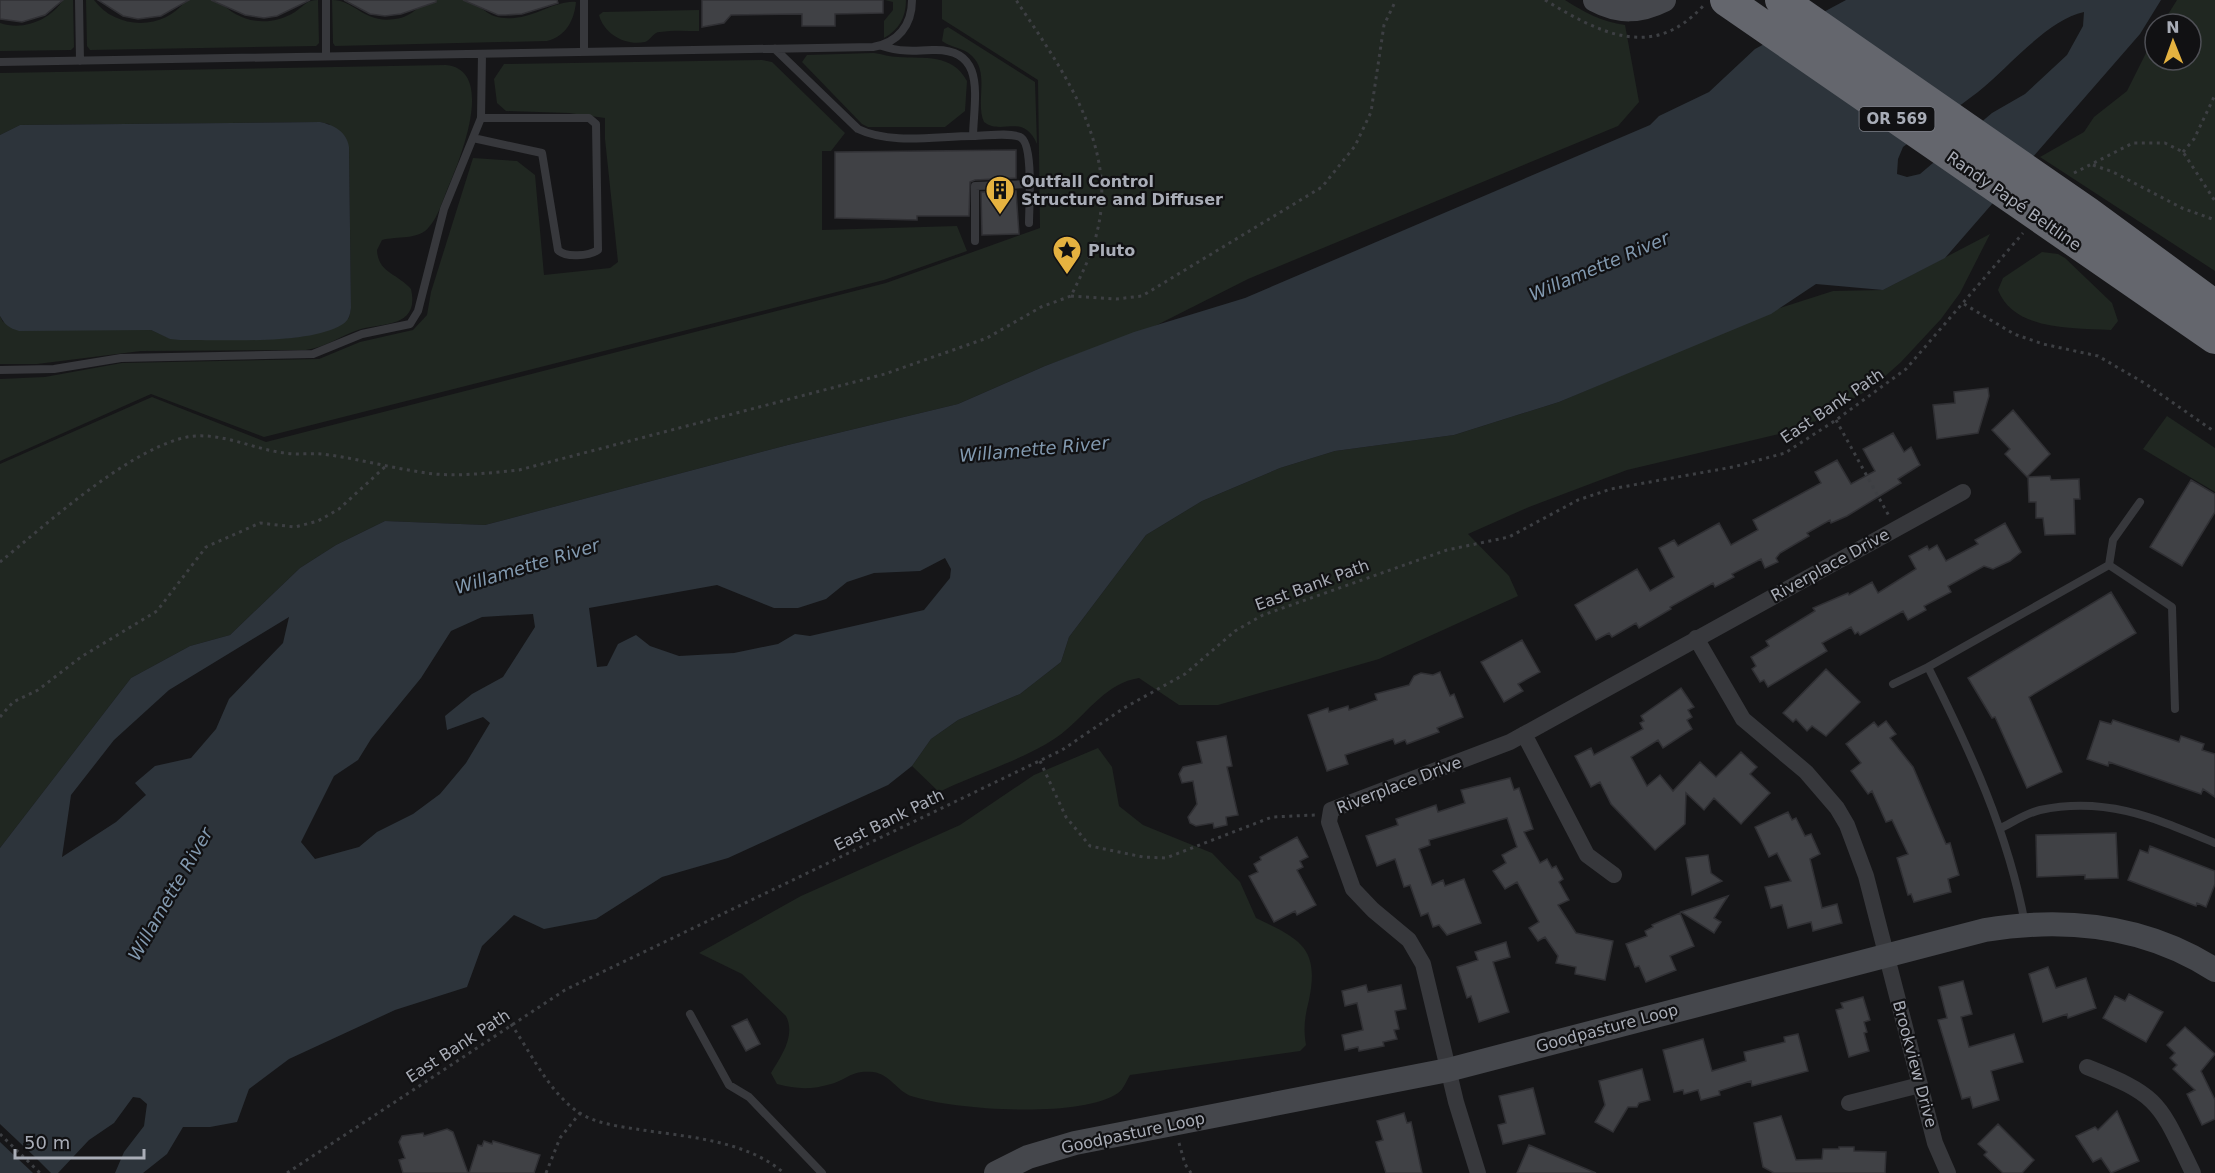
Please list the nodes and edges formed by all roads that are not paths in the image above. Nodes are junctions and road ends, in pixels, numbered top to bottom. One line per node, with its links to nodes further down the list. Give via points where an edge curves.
1 (79, 0): 14 (lane)
2 (326, 0): 13 (lane)
3 (584, 0): 11 (lane)
4 (912, 0): 9 (lane, via 906,27)
5 (1595, 0): 6 (street, via 1623,10)
6 (1664, 0)
7 (1726, 0): 23 (highway, Randy Papé Beltline / OR 569)
8 (1781, 0): 22 (highway, Randy Papé Beltline / OR 569)
9 (882, 46): 10 (lane); 17 (lane, via 899,51 943,50 963,56 974,76)
10 (775, 49): 11 (lane); 17 (lane, via 858,129 868,134)
11 (584, 52): 12 (lane)
12 (482, 54): 13 (lane); 16 (lane)
13 (326, 56): 14 (lane)
14 (80, 61): 15 (lane)
15 (0, 62)
16 (481, 118): 18 (lane); 18 (lane, via 594,120 598,250 567,255 558,250 542,153)
17 (973, 136): 19 (lane, via 1022,138 1029,152)
18 (473, 138): 24 (lane, via 444,209 418,311 410,324 362,334 313,354 121,358 54,369)
19 (1029, 184): 20 (lane); 21 (lane, via 975,186)
20 (1029, 223)
21 (975, 241)
22 (2215, 306)
23 (2215, 338)
24 (0, 370)
25 (1963, 492): 28 (street, Riverplace Drive)
26 (2140, 502): 27 (lane, via 2113,540)
27 (2109, 566): 29 (lane); 31 (lane, via 2172,607)
28 (1696, 638): 32 (street, Riverplace Drive); 37 (street, via 1743,719 1806,772 1837,808 1860,856)
29 (1928, 667): 30 (lane); 33 (lane, via 1966,741)
30 (1893, 684)
31 (2175, 709)
32 (1524, 734): 35 (street, via 1587,855); 41 (street, Riverplace Drive, via 1494,749 1335,807 1329,816 1353,889 1408,940 1419,956 1427,975)
33 (2001, 828): 34 (lane, via 2038,811 2120,807); 36 (lane)
34 (2215, 843)
35 (1614, 875)
36 (2026, 924): 37 (street, Goodpasture Loop); 38 (street, Goodpasture Loop, via 2068,923 2119,930 2168,946)
37 (1886, 954): 41 (street, Goodpasture Loop); 42 (street, Brookview Drive)
38 (2215, 970)
39 (690, 1014): 44 (lane, via 729,1085 749,1097)
40 (2087, 1067): 48 (street, via 2129,1084 2153,1100 2165,1114)
41 (1448, 1070): 45 (street, Goodpasture Loop, via 1058,1148); 46 (street, Riverplace Drive)
42 (1920, 1085): 43 (street); 47 (street, Brookview Drive, via 1935,1143)
43 (1849, 1103)
44 (822, 1173)
45 (996, 1173)
46 (1478, 1173)
47 (1948, 1173)
48 (2193, 1173)

